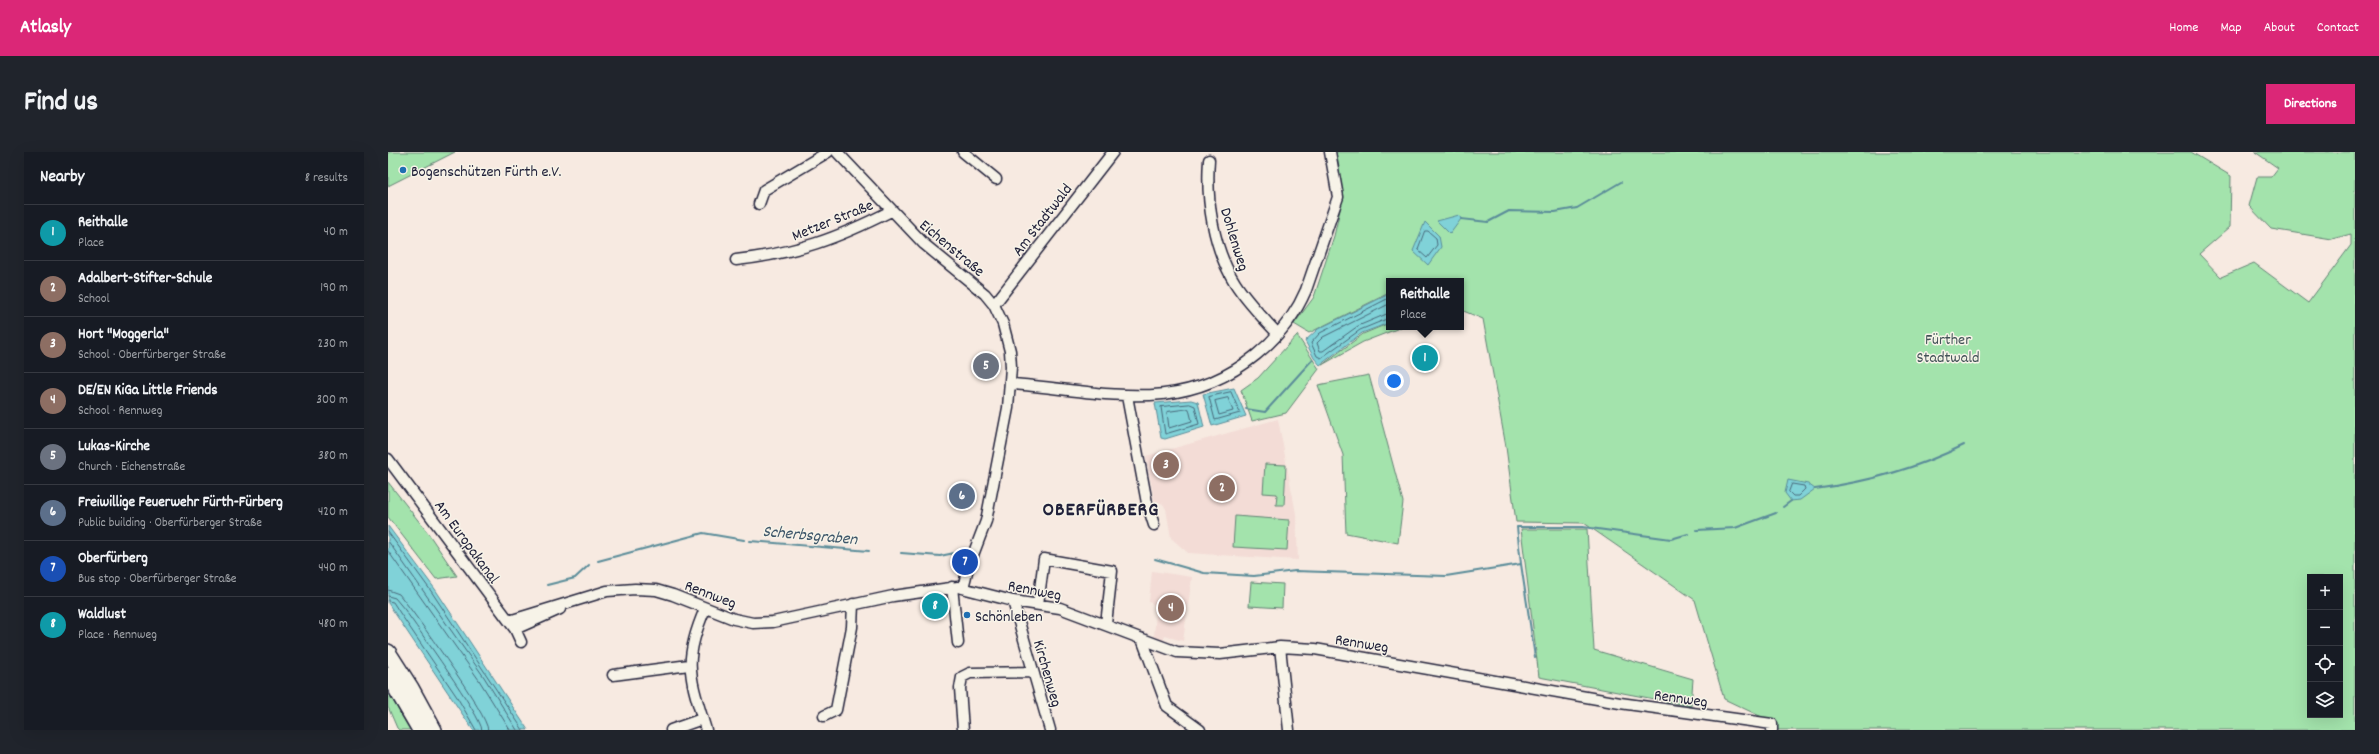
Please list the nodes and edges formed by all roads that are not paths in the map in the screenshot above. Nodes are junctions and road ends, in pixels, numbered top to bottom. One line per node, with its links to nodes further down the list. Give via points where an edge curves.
1 (828, 152): 8 (street, via 764,190)
2 (837, 152): 9 (street, Eichenstraße)
3 (963, 152): 7 (street)
4 (1113, 152): 11 (street, Am Stadtwald)
5 (1330, 152): 12 (street, via 1338,197 1300,304)
6 (1209, 160): 12 (street, Dohlenweg, via 1209,196 1224,261 1248,302)
7 (996, 179)
8 (759, 204)
9 (891, 211): 10 (street, Metzer Straße, via 818,244 790,252); 11 (street, Eichenstraße, via 924,244 976,284)
10 (736, 260)
11 (994, 305): 13 (street, Eichenstraße, via 1003,324 1010,351)
12 (1278, 334): 14 (street, via 1250,360 1202,387 1169,394)
13 (1011, 384): 14 (street); 18 (street, Eichenstraße, via 986,522)
14 (1127, 396): 16 (street, via 1147,503)
15 (388, 459): 24 (street, Am Europakanal)
16 (1154, 525)
17 (952, 587): 18 (street, Rennweg); 20 (street, Rennweg); 27 (street)
18 (963, 588): 19 (street, Rennweg)
19 (1013, 601): 21 (street, Rennweg); 31 (street, Kirchenweg)
20 (854, 604): 22 (street, Rennweg, via 773,622 753,623); 35 (street, via 836,710)
21 (1038, 604): 23 (street, Rennweg, via 1060,608); 23 (street, via 1044,559 1112,571)
22 (706, 609): 24 (street, Rennweg, via 656,590 607,591); 30 (street, via 692,642)
23 (1106, 624): 25 (street, Rennweg)
24 (512, 625): 26 (street, Am Europakanal)
25 (1142, 639): 28 (street, Rennweg, via 1177,652 1196,654); 45 (street, via 1167,706)
26 (521, 642)
27 (958, 643)
28 (1280, 647): 37 (street, Rennweg, via 1322,650); 46 (street)
29 (388, 652): 34 (highway)
30 (689, 665): 32 (street); 36 (street)
31 (1033, 672): 43 (street, via 970,673 962,677 960,688); 44 (street, Kirchenweg)
32 (613, 674)
33 (388, 675): 38 (highway)
34 (411, 688): 39 (highway); 40 (highway)
35 (824, 716)
36 (702, 719): 41 (street); 42 (street)
37 (1772, 727)
38 (420, 730)
39 (434, 730)
40 (441, 730)
41 (670, 730)
42 (706, 730)
43 (963, 730)
44 (1050, 730)
45 (1200, 730)
46 (1289, 730)

